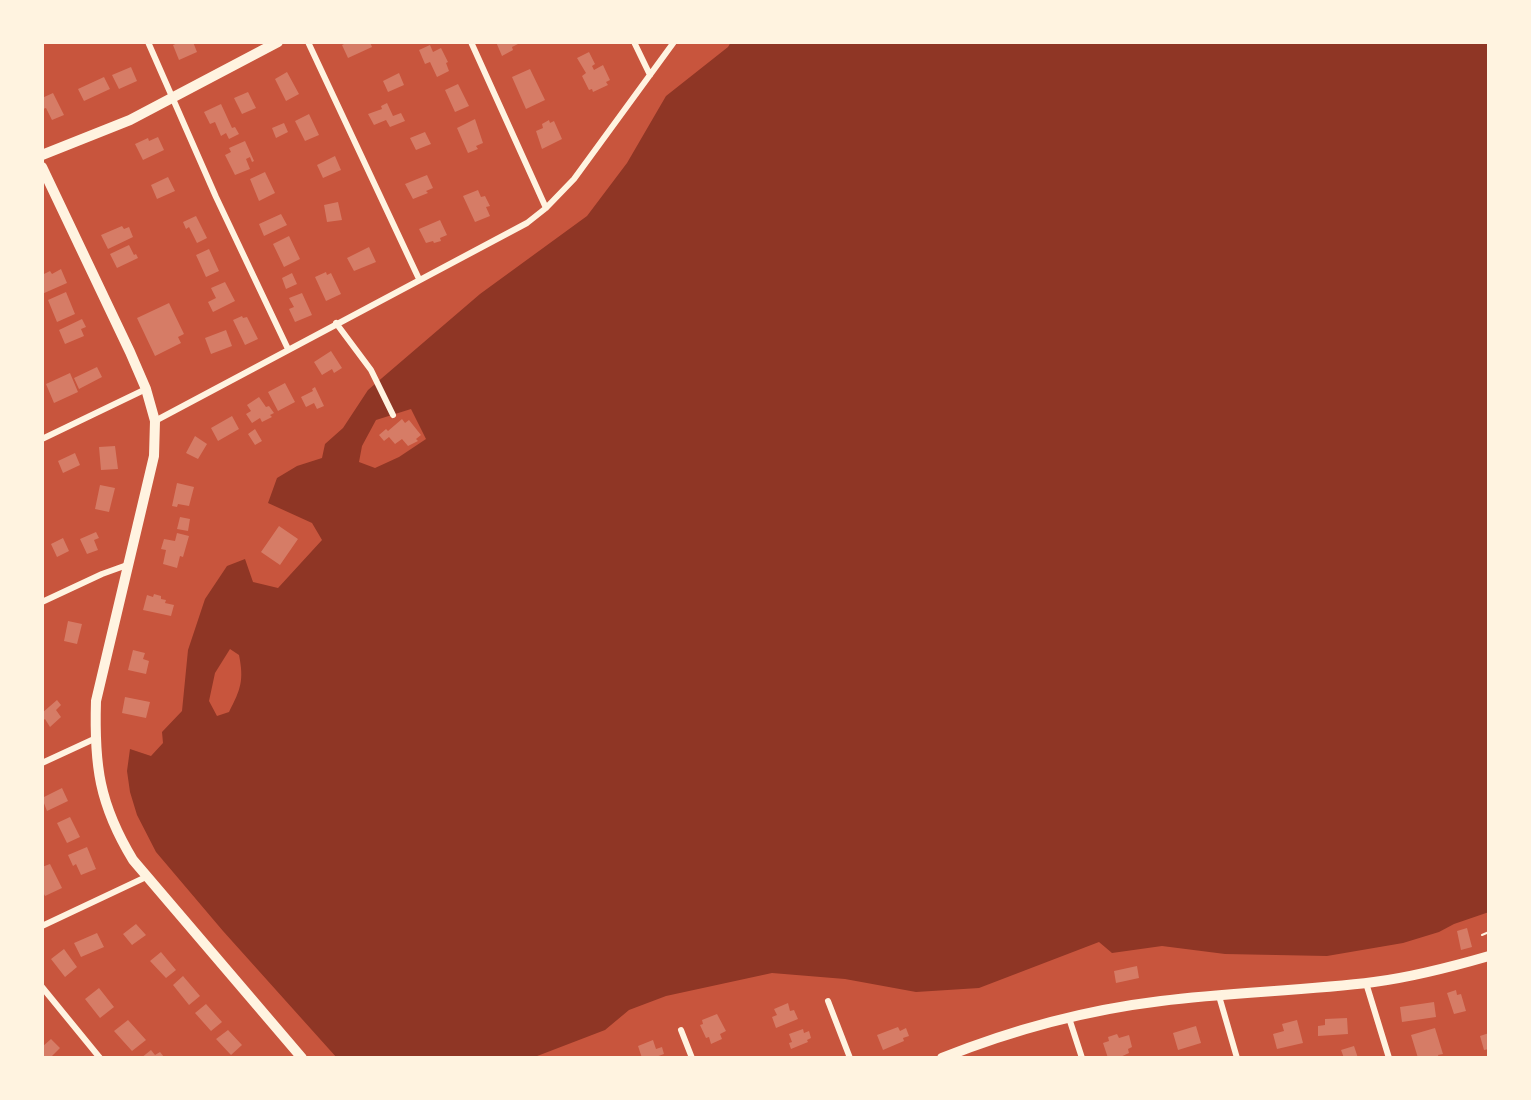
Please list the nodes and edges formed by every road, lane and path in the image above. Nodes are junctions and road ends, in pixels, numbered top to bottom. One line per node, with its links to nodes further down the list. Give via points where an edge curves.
1 (148, 42): 8 (street)
2 (278, 42): 8 (street)
3 (308, 42): 12 (street)
4 (471, 42): 11 (street)
5 (634, 42): 7 (street)
6 (674, 42): 7 (street)
7 (650, 75): 11 (street, via 574,179)
8 (172, 98): 9 (street, via 130,120); 14 (street)
9 (42, 155)
10 (42, 167): 15 (street)
11 (546, 208): 12 (street, via 527,223)
12 (419, 279): 13 (street)
13 (336, 324): 14 (street); 16 (street, via 371,370)
14 (288, 349): 17 (street)
15 (146, 389): 17 (street); 18 (street)
16 (393, 415)
17 (154, 421): 19 (street, via 154,456)
18 (42, 439)
19 (127, 565): 20 (street); 21 (street, via 97,692)
20 (42, 602)
21 (94, 739): 22 (street); 23 (street, via 109,814 119,838)
22 (42, 763)
23 (146, 877): 24 (street); 35 (street)
24 (42, 926)
25 (1489, 932): 26 (path)
26 (1482, 935)
27 (1489, 956): 28 (street)
28 (1366, 983): 30 (street); 41 (street)
29 (42, 987): 34 (street)
30 (1219, 996): 32 (street, via 1161,1001); 40 (street)
31 (828, 1001): 37 (street)
32 (1069, 1018): 38 (street, via 1022,1029); 39 (street)
33 (681, 1029): 36 (street)
34 (100, 1058)
35 (302, 1058)
36 (692, 1058)
37 (850, 1058)
38 (942, 1058)
39 (1082, 1058)
40 (1237, 1058)
41 (1389, 1058)

